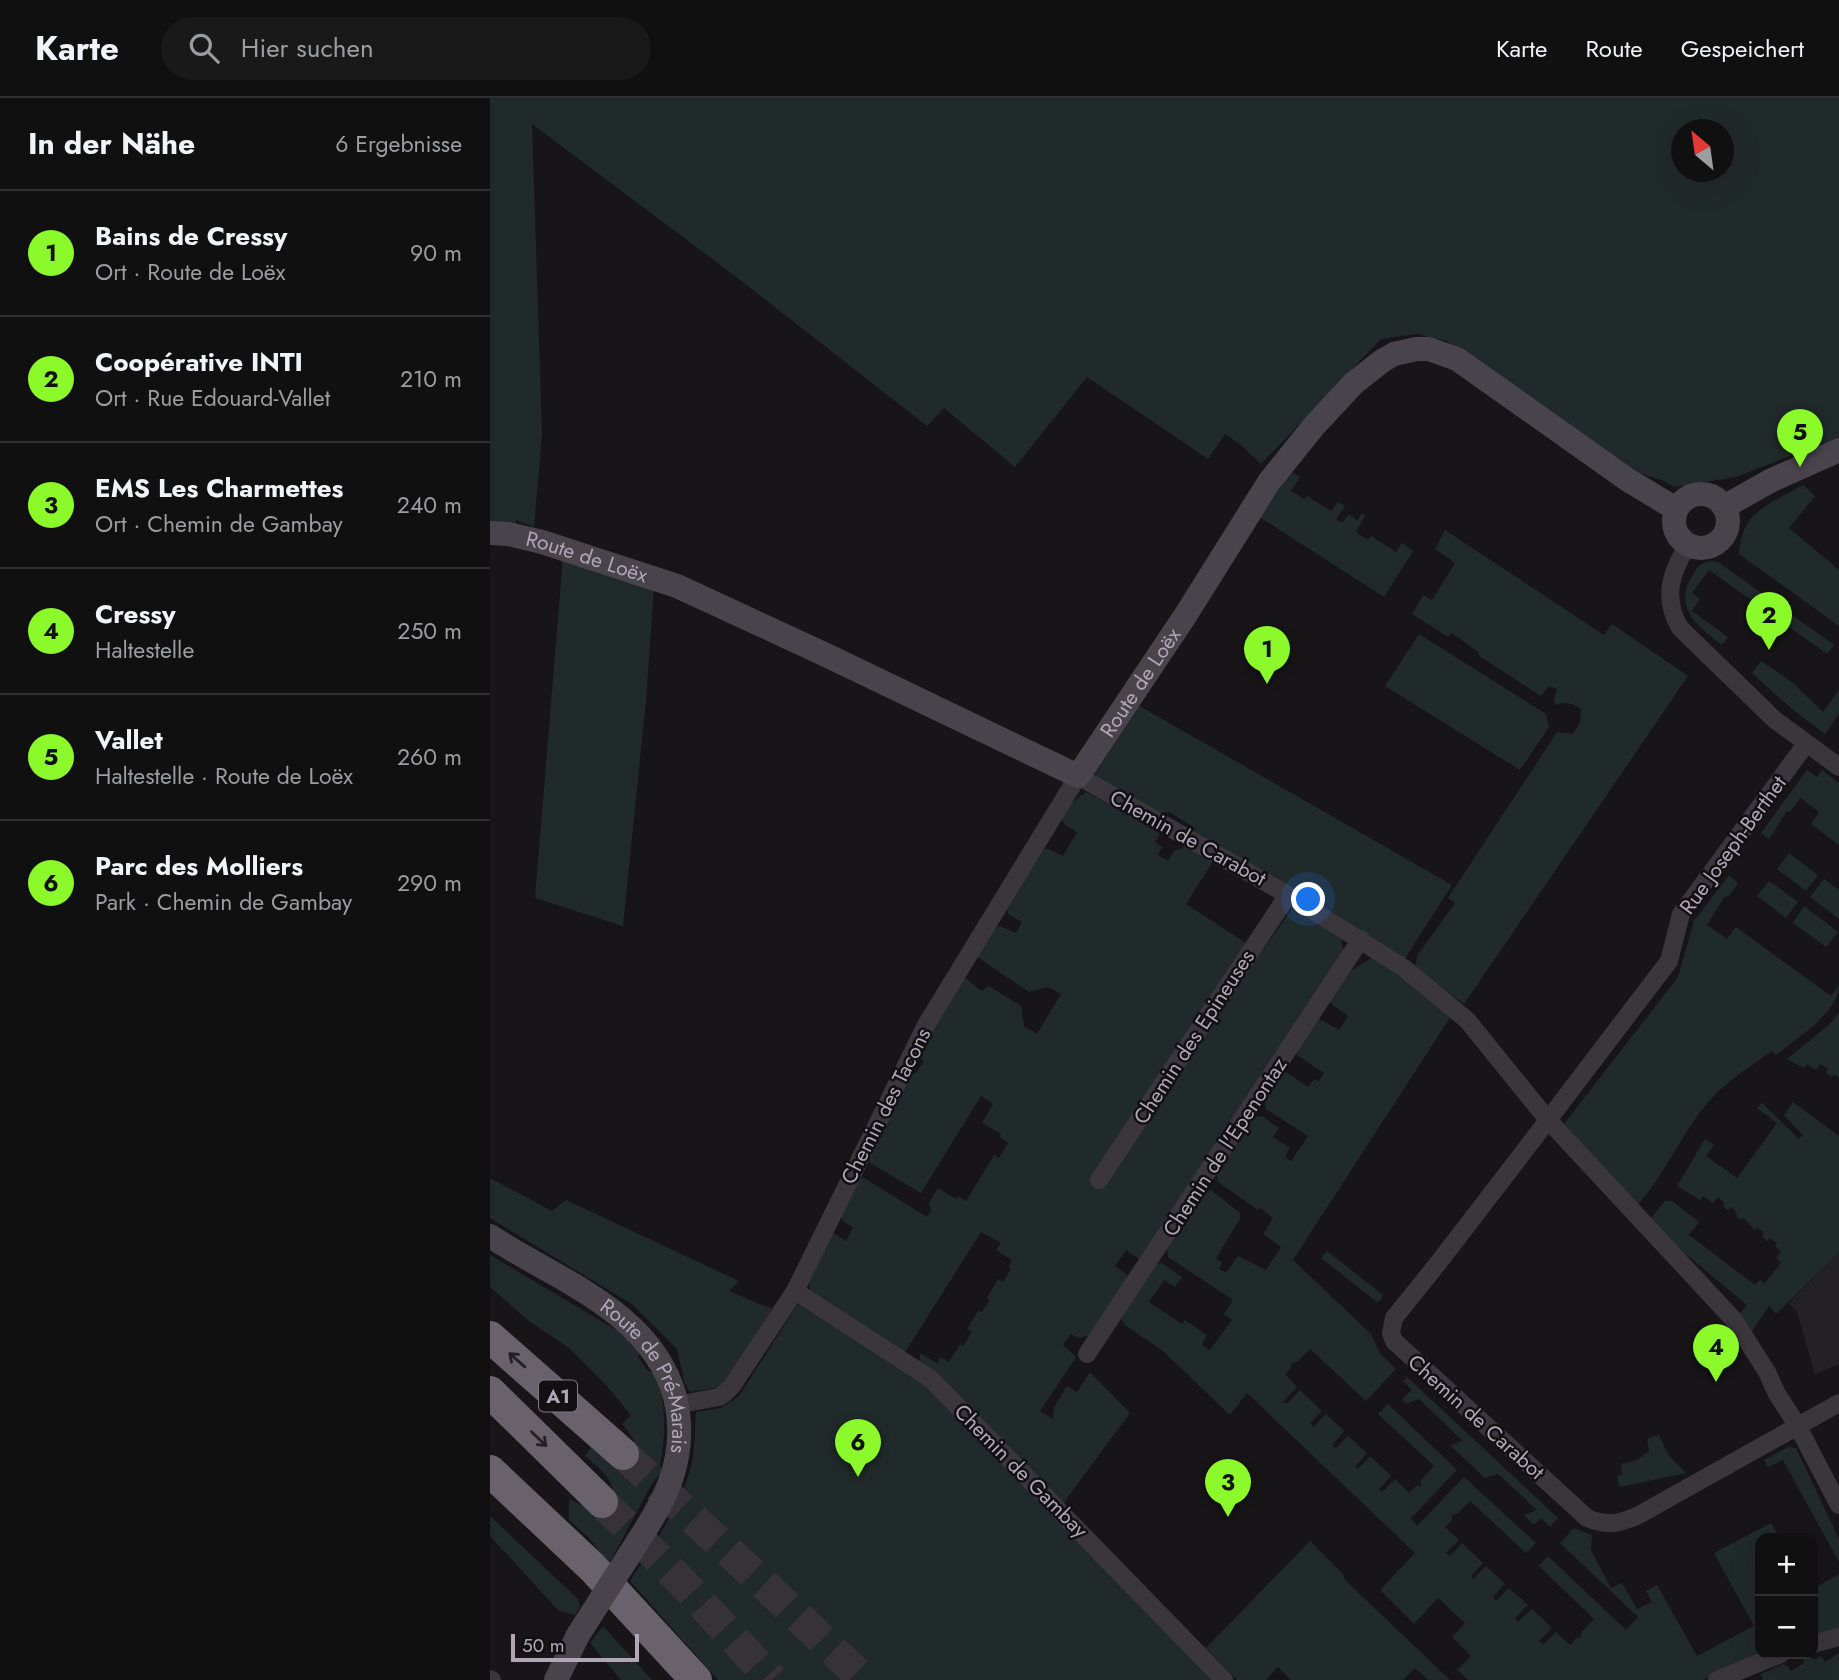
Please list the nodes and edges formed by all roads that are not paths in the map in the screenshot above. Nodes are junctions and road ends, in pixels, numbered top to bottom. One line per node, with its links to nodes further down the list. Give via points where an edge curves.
1 (1839, 450): 2 (street)
2 (1724, 507): 3 (street, via 1713,497 1696,494); 5 (street, via 1727,522 1722,537 1710,546)
3 (1676, 509): 5 (street, via 1674,526); 8 (street, Route de Loëx, via 1457,359 1416,349 1382,360 1354,383 1285,459)
4 (490, 533): 8 (street, Route de Loëx, via 541,542 677,586)
5 (1688, 544): 6 (street, via 1668,589 1675,619 1716,664)
6 (1806, 744): 7 (street); 11 (street, Rue Joseph-Berthet, via 1681,914 1669,961)
7 (1839, 767)
8 (1078, 776): 9 (street, Chemin de Carabot); 14 (street, Chemin des Tacons, via 926,1025)
9 (1288, 895): 10 (street, Chemin de Carabot); 12 (street, Chemin des Epineuses)
10 (1361, 939): 11 (street, Chemin de Carabot, via 1467,1020); 16 (street, Chemin de l'Epenontaz)
11 (1548, 1120): 20 (street, Chemin de Carabot, via 1734,1320); 20 (street, Chemin de Carabot, via 1394,1318 1394,1341 1587,1518 1598,1523 1619,1524 1637,1516)
12 (1099, 1180)
13 (490, 1236): 19 (street, Route de Pré-Marais, via 592,1297 635,1329 661,1362)
14 (795, 1291): 19 (street, Chemin des Tacons, via 725,1393); 32 (street, Chemin de Gambay, via 930,1379)
15 (490, 1337): 21 (highway, A1, one-way to 15)
16 (1087, 1354)
17 (490, 1392): 24 (highway, A1, one-way to 24)
18 (1839, 1403): 20 (street)
19 (676, 1405): 29 (street, Route de Pré-Marais, bridge, via 675,1465 663,1499 578,1635)
20 (1797, 1425): 25 (street, Chemin de Carabot)
21 (624, 1454)
22 (490, 1471): 31 (highway, via 592,1567)
23 (490, 1494): 30 (highway, via 597,1596)
24 (602, 1502)
25 (1839, 1505)
26 (1839, 1637): 27 (street)
27 (1818, 1643)
28 (1769, 1659): 33 (street)
29 (556, 1680)
30 (674, 1680)
31 (696, 1680)
32 (1224, 1680)
33 (1717, 1680)

